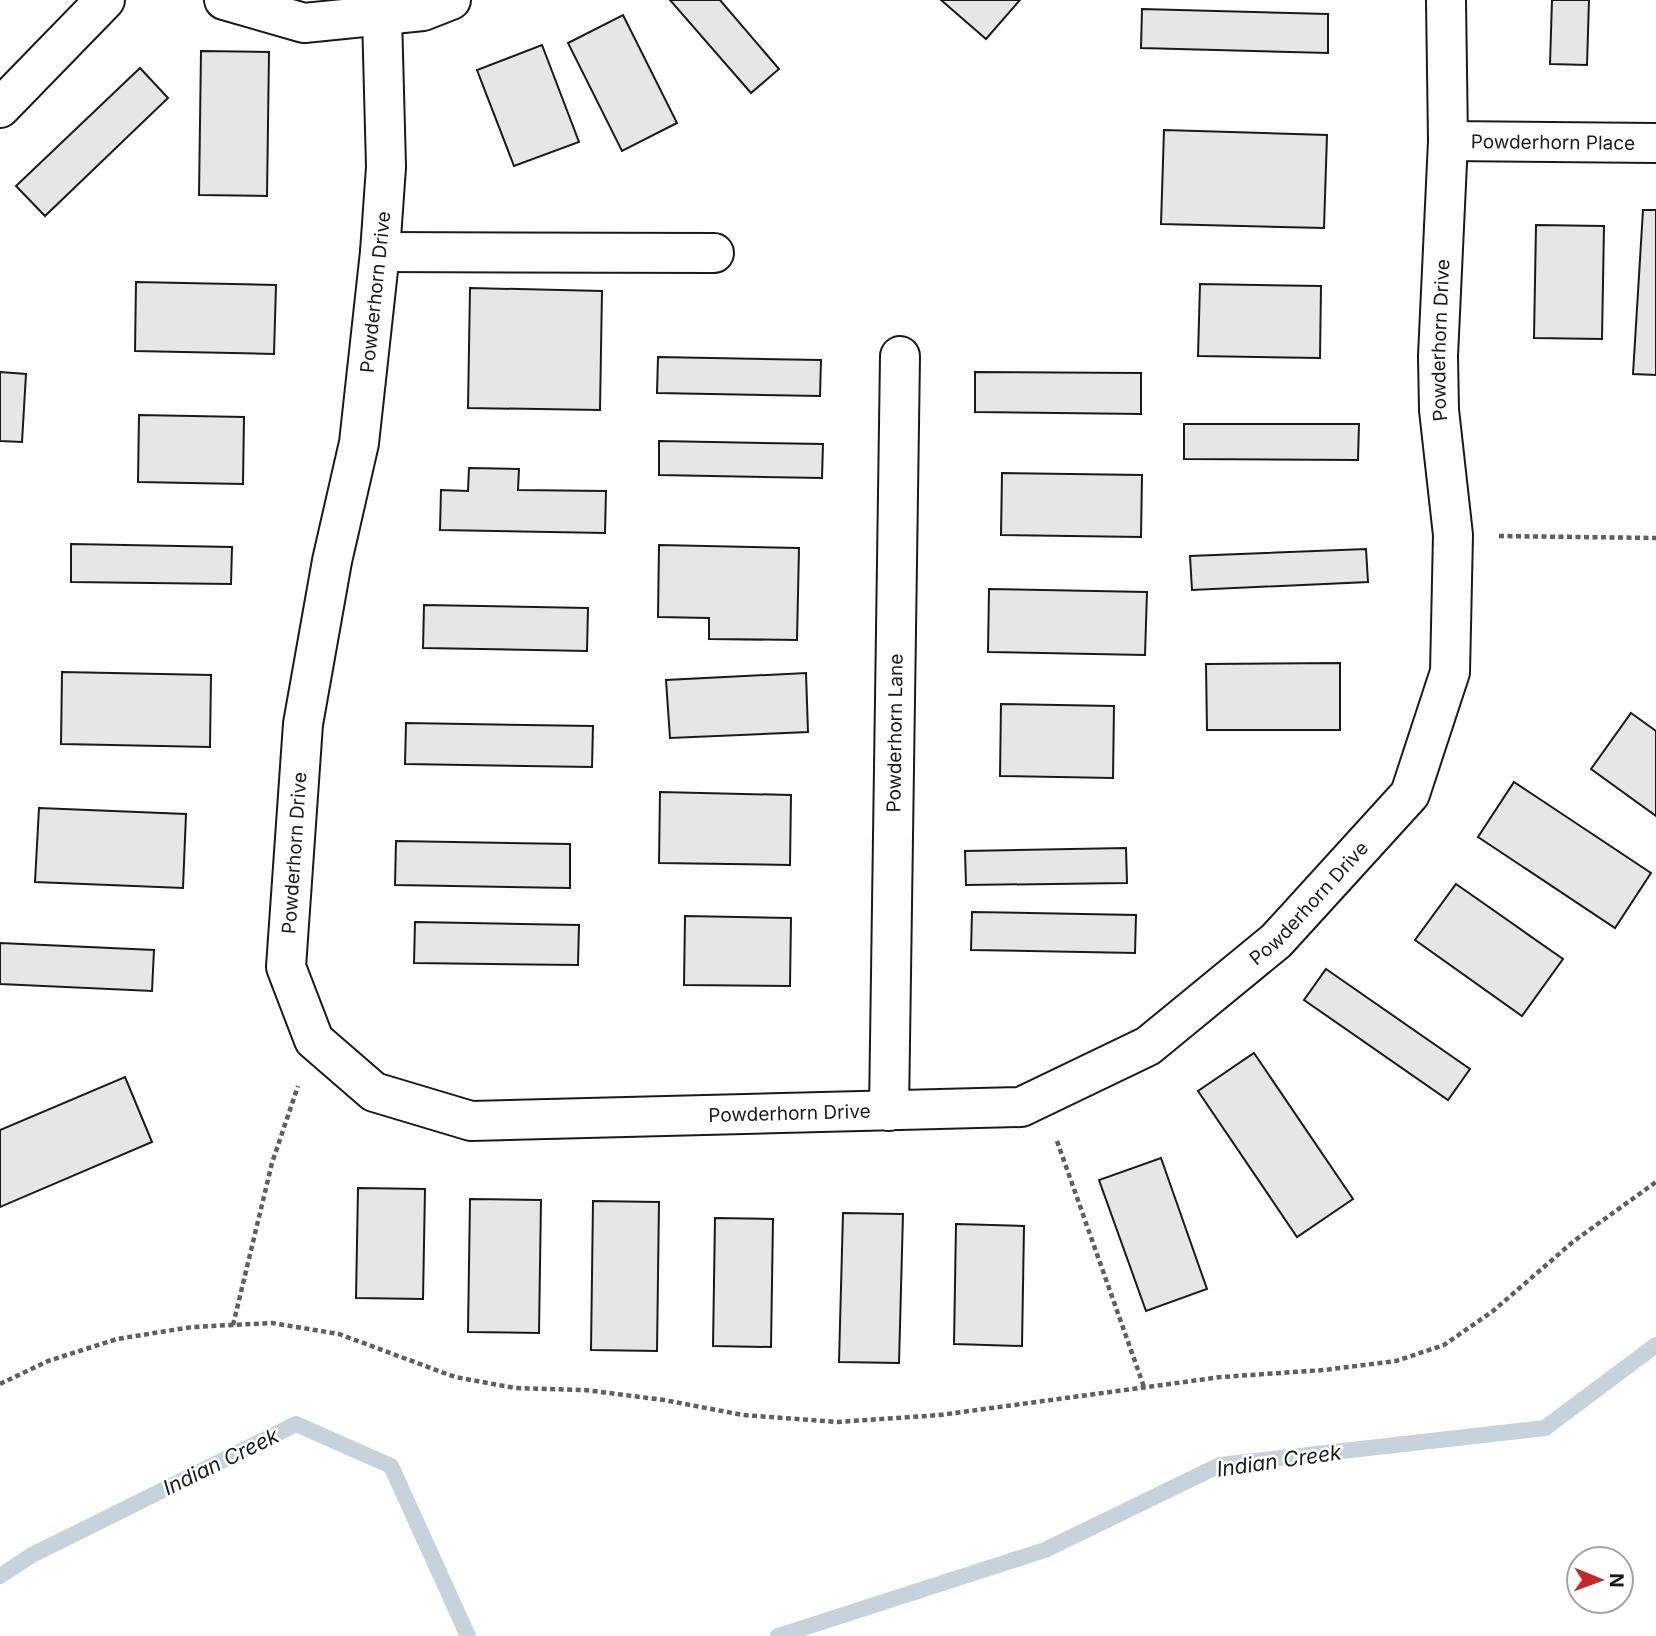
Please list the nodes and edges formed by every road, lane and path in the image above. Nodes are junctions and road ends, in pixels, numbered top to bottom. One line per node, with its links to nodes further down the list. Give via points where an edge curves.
1 (105, 0): 6 (street)
2 (224, 0): 5 (street, via 304,23)
3 (451, 0): 5 (street, via 423,11)
4 (1446, 0): 7 (street, Powderhorn Drive)
5 (382, 16): 9 (street, Powderhorn Drive, via 386,167)
6 (0, 108)
7 (1448, 141): 8 (street, Powderhorn Place); 12 (street, Powderhorn Drive, via 1438,356 1439,410)
8 (1656, 143)
9 (380, 251): 10 (street); 14 (street, Powderhorn Drive, via 359,443 303,724 286,967)
10 (714, 253)
11 (900, 356): 16 (street, Powderhorn Lane)
12 (1453, 535): 13 (path); 15 (street, Powderhorn Drive, via 1450,672 1410,794 1276,941 1148,1046)
13 (1656, 538)
14 (314, 1040): 16 (street, Powderhorn Drive, via 374,1092 471,1121); 18 (path, via 272,1163)
15 (1042, 1097): 16 (street, Powderhorn Drive, via 1021,1107); 20 (path)
16 (890, 1111)
17 (1656, 1182): 20 (path, via 1444,1345 1396,1361)
18 (233, 1325): 19 (path, via 117,1339 48,1361); 20 (path, via 272,1323 339,1334 455,1377 515,1388 584,1390 743,1415 836,1422 940,1415)
19 (0, 1384)
20 (1144, 1387)

